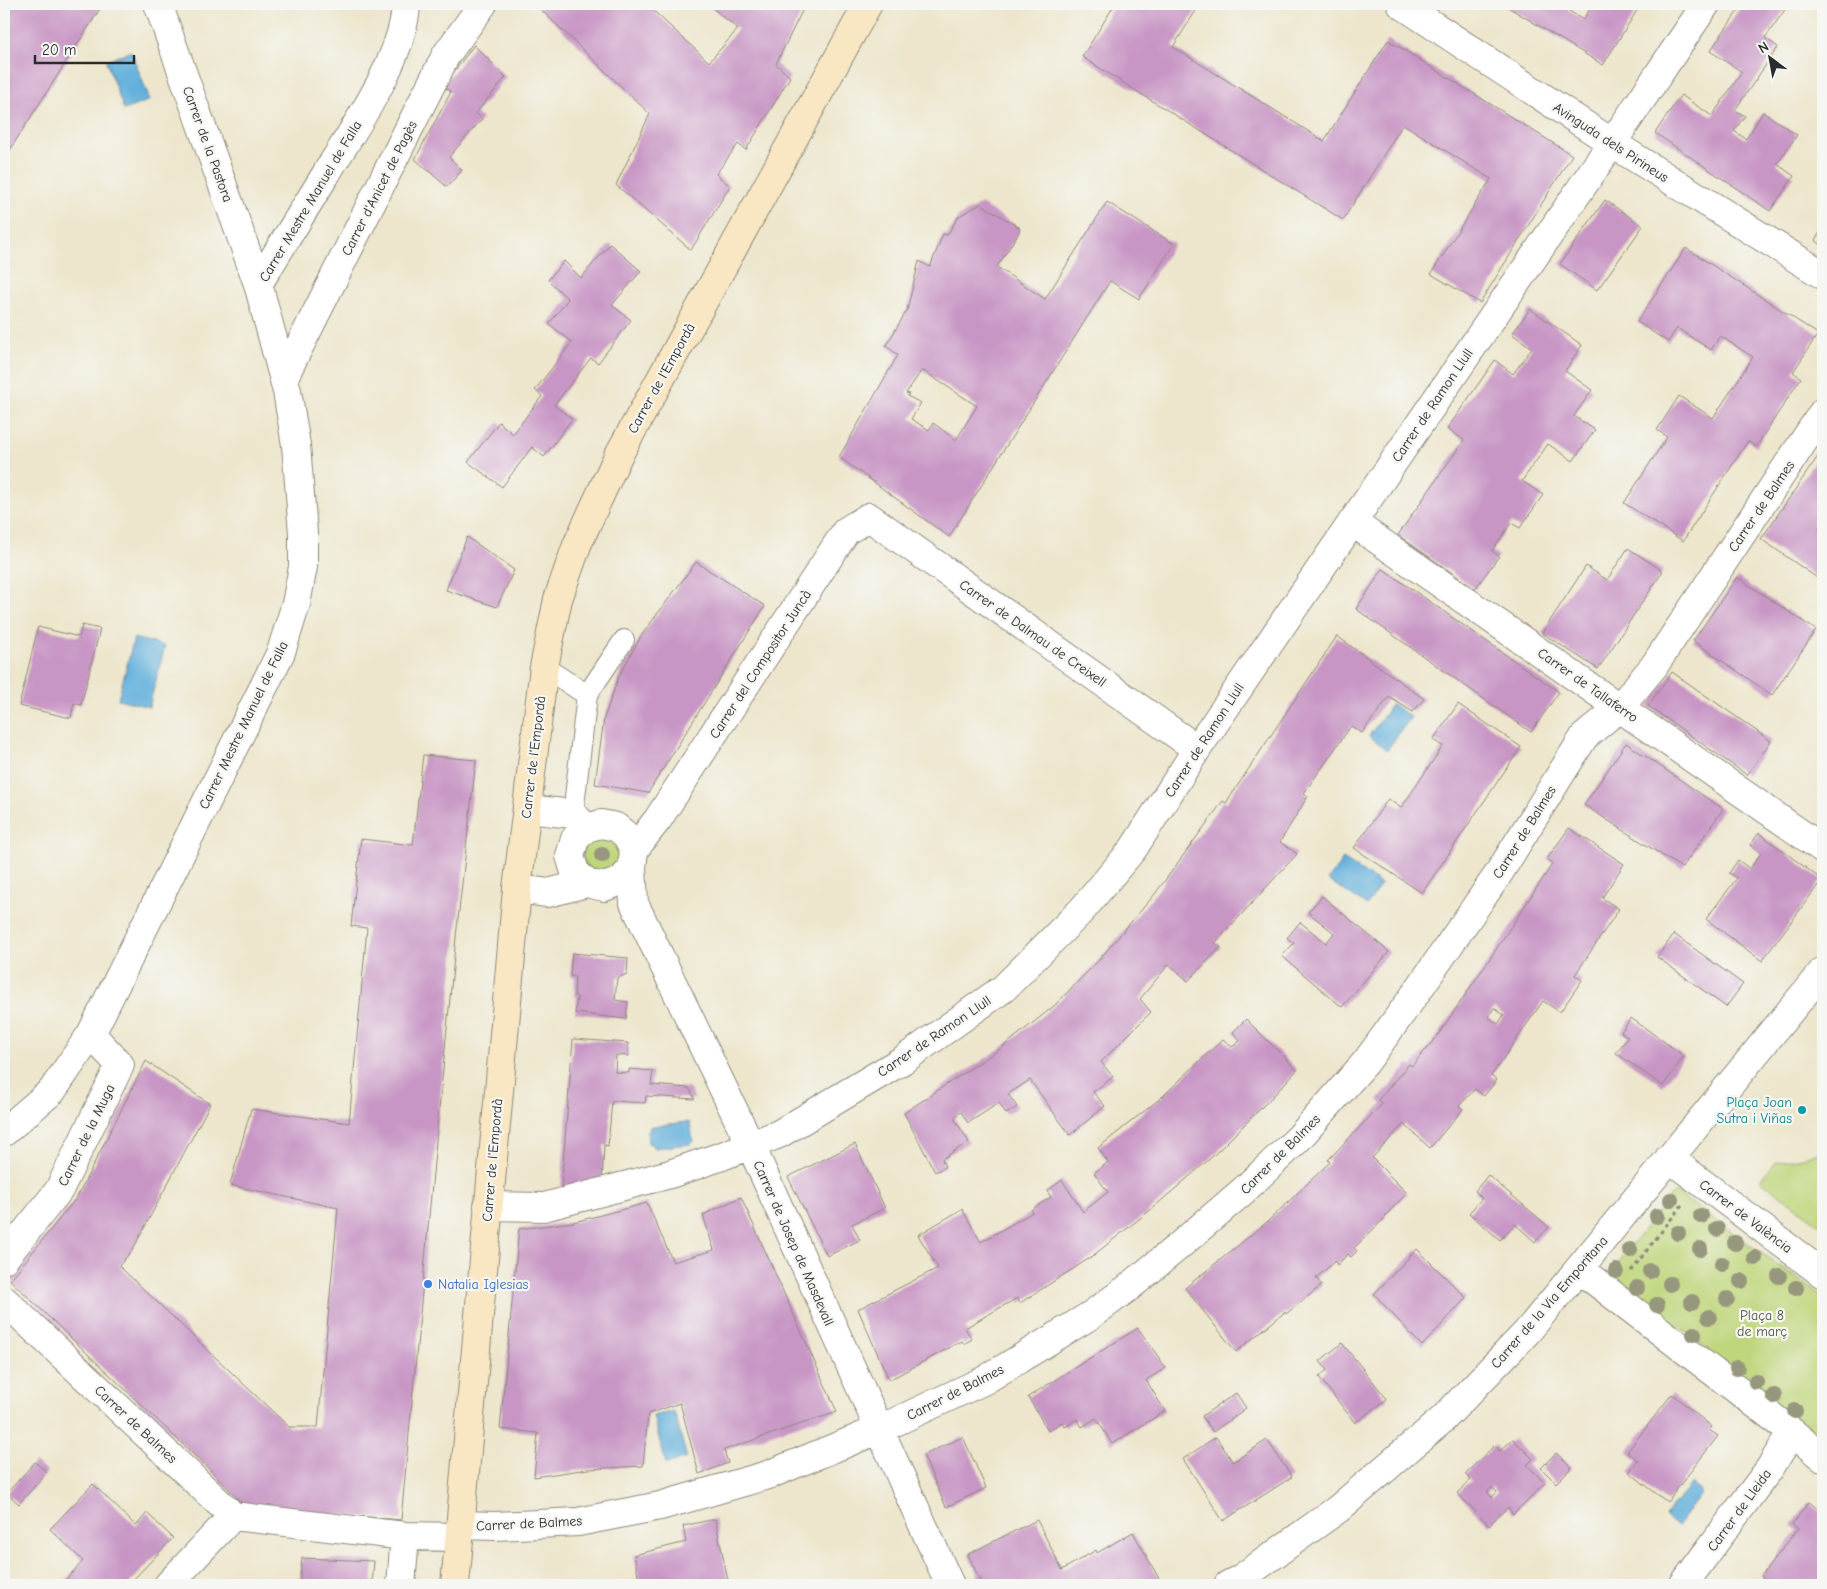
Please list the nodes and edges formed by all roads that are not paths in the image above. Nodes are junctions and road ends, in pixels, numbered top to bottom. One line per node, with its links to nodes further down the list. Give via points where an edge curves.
1 (158, 4): 9 (street, Carrer de la Pastora)
2 (406, 4): 9 (street, Carrer Mestre Manuel de Falla, via 406,15 393,56 368,107)
3 (483, 4): 10 (street, Carrer d'Anicet de Pagès, via 446,55)
4 (868, 4): 15 (main road, Carrer de l'Empordà, via 618,456 577,545 558,599)
5 (1401, 4): 7 (street, Avinguda dels Pirineus)
6 (1706, 4): 7 (street, Carrer de Ramon Llull)
7 (1612, 143): 8 (street, Avinguda dels Pirineus); 13 (street, Carrer de Ramon Llull)
8 (1823, 275)
9 (258, 284): 10 (street, Carrer Mestre Manuel de Falla)
10 (284, 377): 27 (street, Carrer Mestre Manuel de Falla, via 296,445 303,532 303,567 296,604 281,652)
11 (1823, 412): 17 (street, Carrer de Balmes, via 1654,666)
12 (869, 517): 18 (street, Carrer de Dalmau de Creixell); 22 (street, Carrer del Compositor Juncà, via 846,531 658,819)
13 (1352, 522): 17 (street, Carrer de Tallaferro); 18 (street, Carrer de Ramon Llull)
14 (624, 640): 16 (lane)
15 (544, 667): 16 (lane); 19 (main road, Carrer de l'Empordà)
16 (587, 696): 20 (lane)
17 (1620, 707): 21 (street, Carrer de Tallaferro); 36 (street, Carrer de Balmes, via 1584,737 1497,876 1416,993 1366,1062 1299,1138 1180,1246 1091,1315 984,1380)
18 (1197, 749): 29 (street, Carrer de Ramon Llull, via 1133,849 1082,910 1004,988 903,1060 779,1134)
19 (527, 809): 20 (street); 24 (main road, Carrer de l'Empordà)
20 (580, 821): 22 (street, via 616,826); 23 (street, via 570,856 575,872)
21 (1823, 849)
22 (631, 851): 23 (street, via 620,881); 25 (street)
23 (595, 885): 24 (street, via 548,893); 25 (street)
24 (517, 889): 31 (main road, Carrer de l'Empordà)
25 (634, 903): 29 (street, Carrer de Josep de Masdevall)
26 (1823, 971): 30 (street, Carrer de la Via Emporitana)
27 (91, 1034): 28 (street, Carrer Mestre Manuel de Falla, via 52,1091); 32 (street, Carrer de la Muga, via 120,1065 59,1190)
28 (4, 1132)
29 (750, 1146): 31 (street, Carrer de Ramon Llull, via 670,1174 544,1207); 36 (street, Carrer de Josep de Masdevall)
30 (1669, 1158): 33 (street, Carrer de la Via Emporitana); 34 (street, Carrer de València)
31 (488, 1206): 40 (main road, Carrer de l'Empordà)
32 (4, 1259)
33 (1579, 1269): 37 (street); 46 (street, Carrer de la Via Emporitana, via 1527,1332 1443,1419 1338,1509)
34 (1823, 1274)
35 (4, 1300): 39 (street, Carrer de Balmes)
36 (878, 1430): 40 (street, Carrer de Balmes, via 768,1475 660,1506 578,1522); 45 (street, Carrer de Josep de Masdevall)
37 (1792, 1432): 38 (street); 47 (street, Carrer de Lleida, via 1770,1468)
38 (1823, 1458)
39 (233, 1516): 41 (street, Carrer de Balmes); 42 (street)
40 (460, 1531): 41 (street, Carrer de Balmes); 44 (main road, Carrer de l'Empordà)
41 (405, 1536): 43 (street)
42 (168, 1585)
43 (401, 1585)
44 (455, 1585)
45 (950, 1585)
46 (1228, 1585)
47 (1683, 1585)

